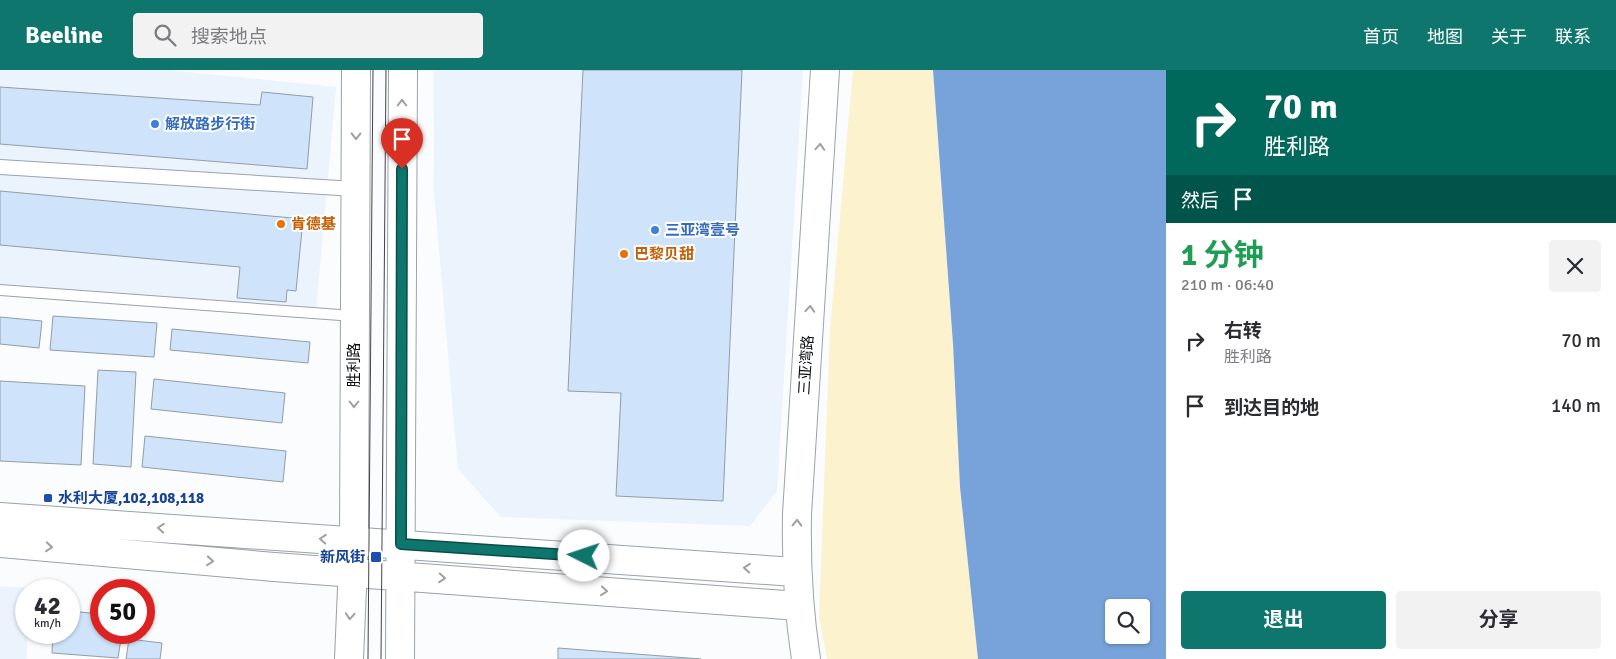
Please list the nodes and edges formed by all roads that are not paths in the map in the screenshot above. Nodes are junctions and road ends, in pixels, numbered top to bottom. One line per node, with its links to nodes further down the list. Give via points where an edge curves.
1 (356, 70): 5 (main road, 胜利路, one-way to 5)
2 (402, 70): 11 (main road, one-way to 2)
3 (825, 70): 13 (main road, 三亚湾路, one-way to 3)
4 (0, 167): 5 (street)
5 (355, 189): 7 (main road, 胜利路)
6 (0, 290): 7 (lane)
7 (355, 316): 9 (main road, 胜利路, one-way to 9)
8 (0, 517): 9 (main road, one-way to 8)
9 (354, 541): 11 (main road); 12 (main road, 胜利路)
10 (0, 543): 12 (main road, one-way to 12)
11 (401, 544): 13 (main road, one-way to 11); 14 (main road)
12 (353, 572): 14 (main road); 16 (main road, 胜利路, one-way to 16)
13 (795, 572): 15 (main road, 三亚湾路)
14 (401, 576): 15 (main road, one-way to 15); 17 (main road)
15 (798, 606): 18 (main road, 三亚湾路)
16 (349, 659)
17 (400, 659)
18 (806, 659)

